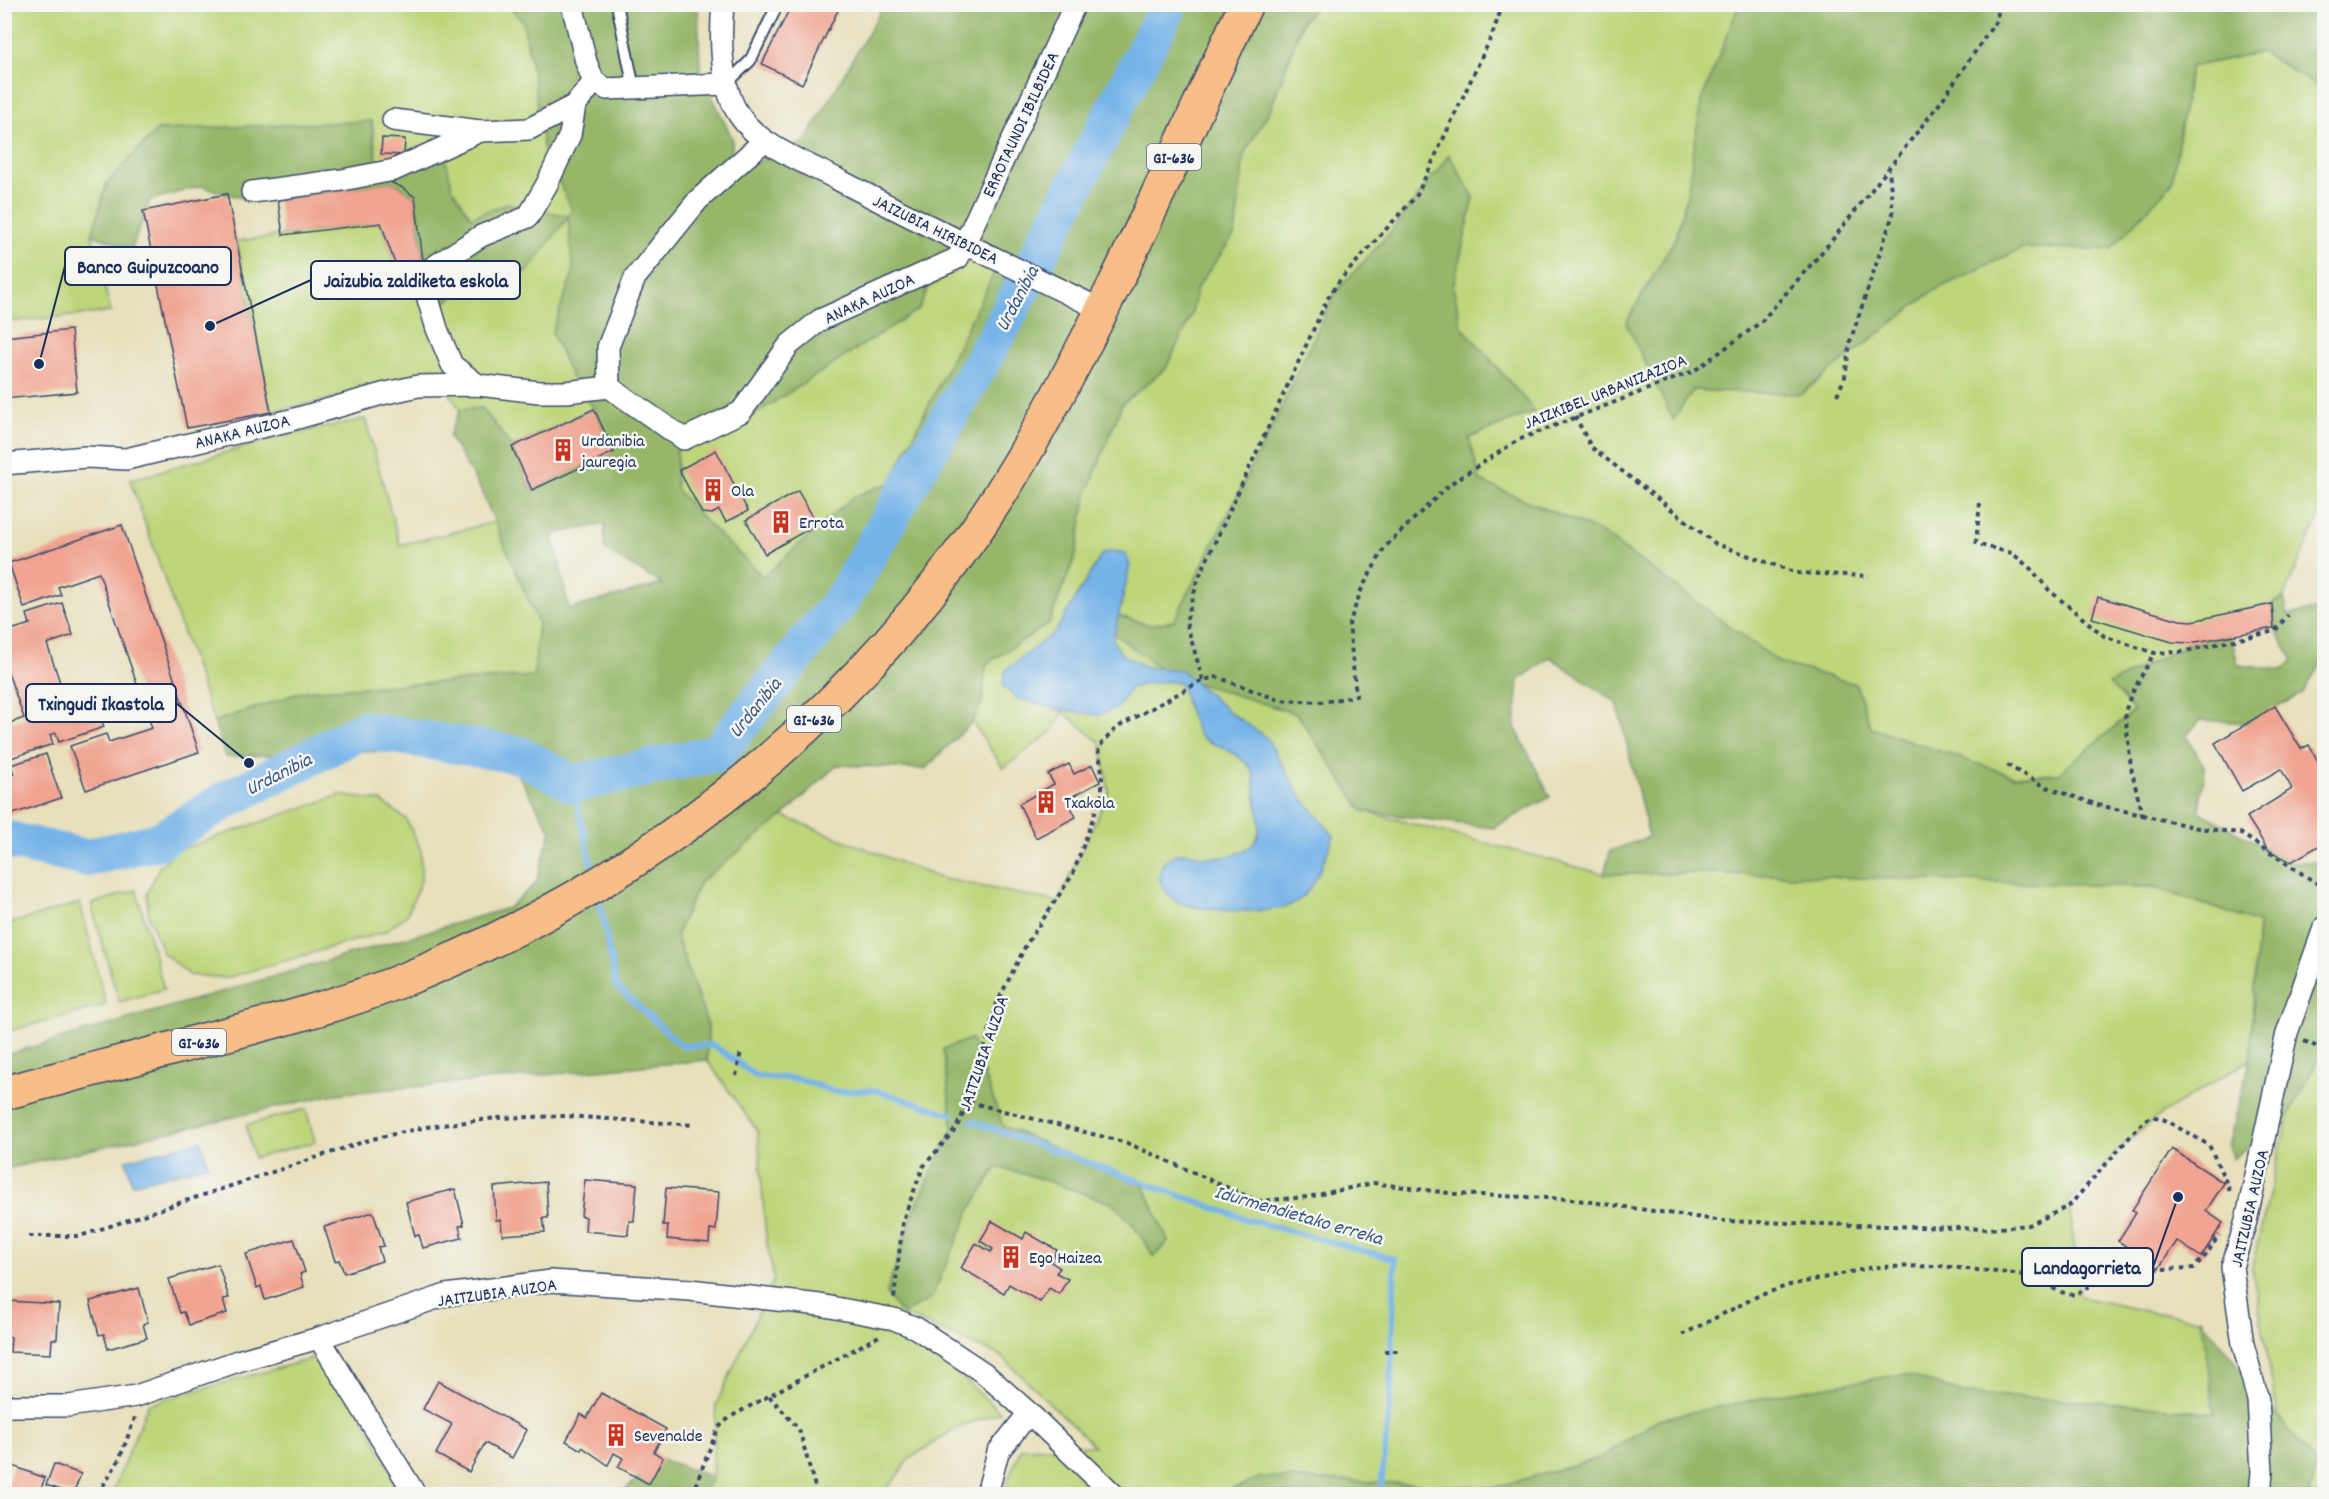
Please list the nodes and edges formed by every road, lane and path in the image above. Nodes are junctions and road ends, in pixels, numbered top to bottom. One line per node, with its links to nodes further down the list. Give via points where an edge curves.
1 (572, 4): 9 (street)
2 (617, 4): 11 (lane)
3 (723, 4): 10 (street, JAIZUBIA HIRIBIDEA, via 720,36)
4 (778, 4): 10 (lane, via 750,61)
5 (1075, 4): 18 (street, ERROTAUNDI IBILBIDEA)
6 (1246, 4): 19 (main road, GI-636)
7 (1503, 4): 29 (path, via 1417,195 1328,298 1198,579 1186,622)
8 (2000, 4): 16 (path, JAIZKIBEL URBANIZAZIOA, via 1996,21)
9 (594, 82): 11 (street, via 607,89); 12 (street)
10 (726, 84): 11 (street); 15 (street, JAIZUBIA HIRIBIDEA, via 739,116)
11 (634, 89)
12 (575, 105): 14 (street, via 529,129); 20 (street, via 570,135 528,217 481,236 421,275 452,365)
13 (393, 120): 14 (street)
14 (480, 131): 17 (street, via 394,170)
15 (764, 141): 18 (street, JAIZUBIA HIRIBIDEA); 21 (street, via 698,200 635,278 608,347)
16 (1889, 169): 22 (path, via 1893,214 1850,342 1845,377); 23 (path, JAIZKIBEL URBANIZAZIOA, via 1761,322 1694,371)
17 (252, 192)
18 (965, 243): 19 (street, JAIZUBIA HIRIBIDEA); 21 (street, ANAKA AUZOA, via 958,258 820,320 789,345 741,412 684,439)
19 (1102, 310): 36 (main road, GI-636, via 1020,462 970,537 901,627 808,724 724,797 666,840 529,923 391,985 294,1017)
20 (478, 385): 21 (street, ANAKA AUZOA, via 566,393); 24 (street, ANAKA AUZOA, via 409,388 126,459 86,457)
21 (609, 387)
22 (1837, 395)
23 (1575, 416): 26 (path, via 1591,447 1716,544 1797,573); 29 (path, JAIZKIBEL URBANIZAZIOA, via 1518,440 1450,484 1385,547 1362,588 1349,624 1356,696 1322,702 1279,700 1217,677)
24 (4, 464)
25 (1980, 503): 28 (path, via 1976,542 2012,554 2104,636)
26 (1869, 576)
27 (2288, 615): 28 (path, via 2275,631 2181,652)
28 (2154, 653): 31 (path, via 2125,711 2131,768)
29 (1203, 680): 37 (path, JAITZUBIA AUZOA, via 1116,728 1098,748 1102,793 1073,874 1026,945 998,1003)
30 (2007, 765): 31 (path, via 2043,786)
31 (2142, 815): 32 (path, via 2240,833)
32 (2325, 888)
33 (2325, 928): 57 (street, JAITZUBIA AUZOA, via 2287,1033 2246,1221 2232,1267 2243,1344 2258,1400)
34 (741, 1051): 35 (path)
35 (736, 1076)
36 (4, 1093)
37 (969, 1102): 39 (path, via 1127,1143 1258,1201 1308,1197 1373,1183 1456,1194 1570,1199 1723,1221 2029,1226 2069,1206 2152,1116 2209,1145 2231,1189); 42 (path, JAITZUBIA AUZOA, via 956,1128 922,1167 903,1220 894,1285)
38 (693, 1125): 41 (path, via 567,1116 497,1118 426,1127 372,1139 80,1236)
39 (2229, 1198)
40 (2225, 1225): 43 (path, via 2194,1268 2136,1270 2097,1282 2075,1295 2025,1275 1941,1266 1874,1268 1780,1288)
41 (29, 1236)
42 (894, 1319): 44 (street, JAITZUBIA AUZOA, via 820,1305 725,1294 551,1281 446,1296); 48 (path, via 877,1338); 50 (street, JAITZUBIA AUZOA, via 916,1328 984,1373)
43 (1682, 1335)
44 (319, 1338): 47 (street, JAITZUBIA AUZOA); 52 (street)
45 (1400, 1351): 46 (path)
46 (1384, 1352)
47 (136, 1396): 49 (street, JAITZUBIA AUZOA, via 69,1406); 51 (path, via 135,1420 128,1440)
48 (769, 1396): 53 (path, via 718,1428); 54 (path, via 799,1429)
49 (4, 1406)
50 (1029, 1413): 55 (street, via 998,1452); 56 (street, JAITZUBIA AUZOA)
51 (98, 1494)
52 (415, 1494)
53 (692, 1494)
54 (815, 1494)
55 (987, 1494)
56 (1113, 1494)
57 (2260, 1494)

